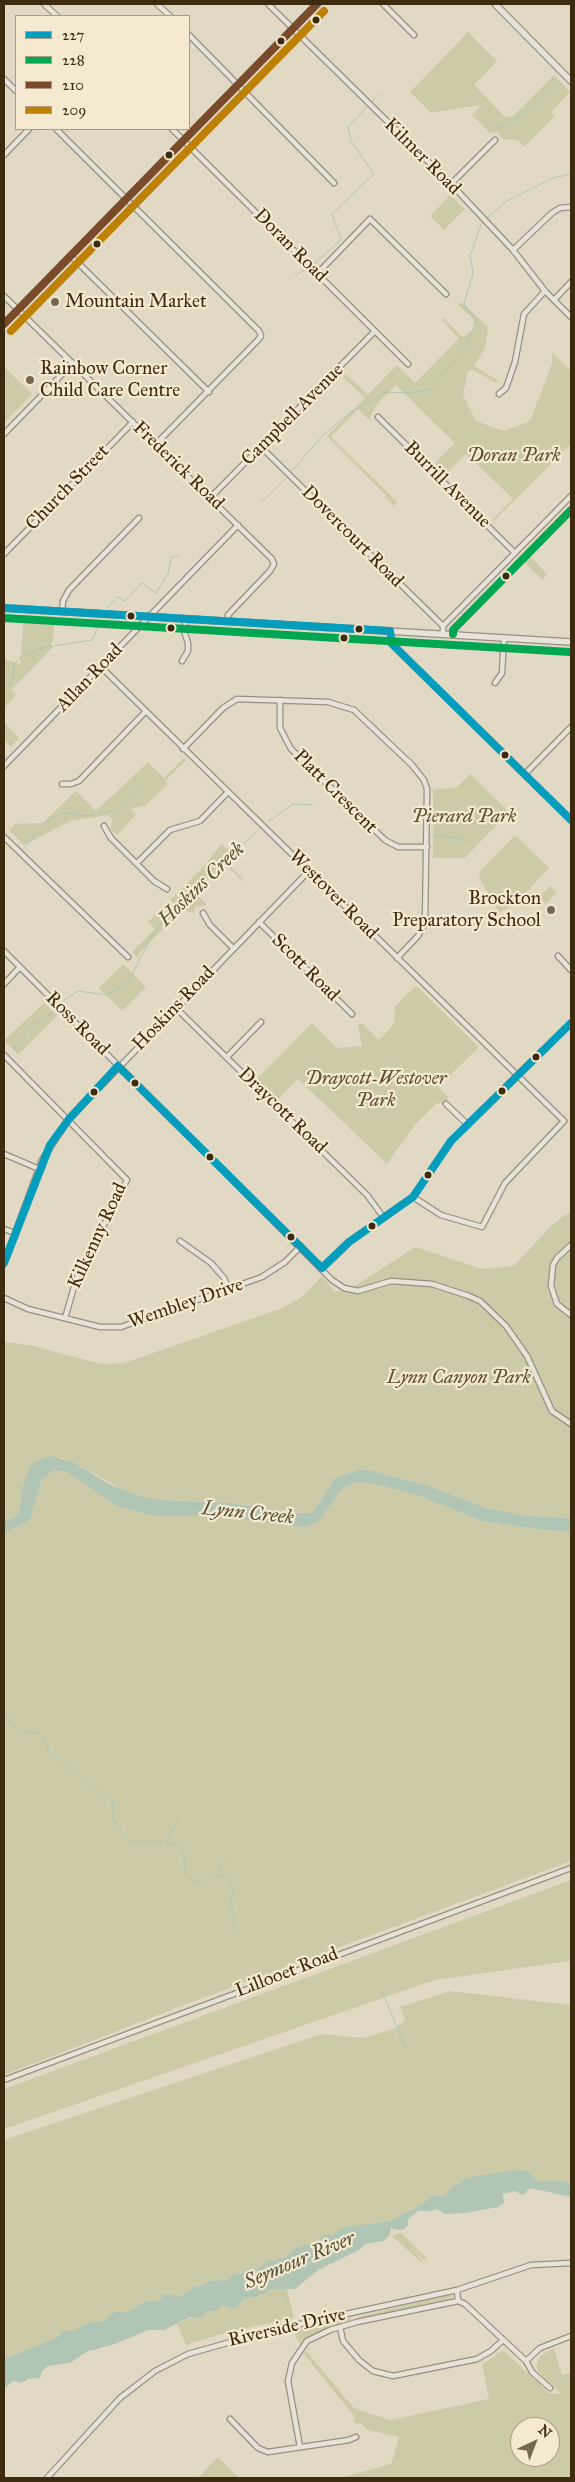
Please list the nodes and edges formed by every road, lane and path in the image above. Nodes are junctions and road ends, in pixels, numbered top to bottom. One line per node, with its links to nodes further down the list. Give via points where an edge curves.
1 (44, 4): 7 (street)
2 (158, 4): 8 (street)
3 (268, 4): 9 (street, Kilmer Road)
4 (317, 4): 9 (street)
5 (383, 4): 10 (street)
6 (495, 4): 13 (street)
7 (56, 15)
8 (169, 15)
9 (292, 29): 14 (street); 23 (street, Kilmer Road)
10 (414, 35)
11 (190, 36): 14 (street)
12 (4, 79): 15 (street)
13 (571, 81)
14 (238, 85): 19 (street); 22 (street)
15 (15, 90)
16 (28, 130): 21 (street)
17 (57, 130): 24 (street)
18 (173, 130): 19 (street, Doran Road)
19 (184, 140): 24 (street); 28 (street, Doran Road)
20 (495, 140): 23 (street)
21 (4, 155)
22 (334, 183)
23 (450, 184): 26 (street, Kilmer Road)
24 (127, 199): 27 (street); 40 (street, via 256,327 261,336)
25 (571, 207): 26 (street, via 552,212)
26 (513, 250): 30 (street, Kilmer Road)
27 (71, 256): 34 (street); 40 (street)
28 (317, 274): 31 (street, via 370,219); 37 (street, Doran Road)
29 (571, 282): 33 (street)
30 (545, 291): 33 (street, Kilmer Road); 41 (street, via 524,314 515,362 506,388)
31 (446, 294)
32 (4, 296): 34 (street, Frederick Road)
33 (554, 300): 35 (street, Kilmer Road)
34 (18, 310): 36 (street); 38 (street, Frederick Road)
35 (571, 317)
36 (4, 324)
37 (374, 332): 39 (street, Doran Road); 46 (street, Campbell Avenue)
38 (73, 364): 43 (street, Frederick Road); 44 (street)
39 (408, 364)
40 (209, 392): 45 (street)
41 (499, 394)
42 (378, 417): 51 (street, Burrill Avenue)
43 (133, 422): 45 (street, Frederick Road); 52 (street, Church Street)
44 (4, 434)
45 (156, 444): 48 (street, Frederick Road)
46 (261, 447): 48 (street, Campbell Avenue); 58 (street, Dovercourt Road)
47 (571, 496): 51 (street)
48 (210, 498): 50 (street, Frederick Road)
49 (140, 518): 54 (street, via 69,590)
50 (238, 525): 55 (street, Allan Road); 57 (street, Frederick Road, via 274,564 228,615)
51 (515, 553): 58 (street)
52 (4, 554)
53 (4, 608): 54 (street)
54 (62, 611): 55 (street)
55 (150, 617): 56 (street); 64 (street, Allan Road)
56 (185, 619): 57 (street); 63 (street, via 188,651)
57 (227, 621): 59 (street)
58 (443, 626): 60 (street)
59 (390, 631): 60 (street); 71 (street, via 392,644)
60 (443, 634): 61 (street)
61 (504, 638): 62 (street); 65 (street, via 502,673)
62 (571, 642)
63 (182, 661)
64 (101, 667): 67 (street, Westover Road); 70 (street, Allan Road)
65 (495, 683)
66 (280, 700): 69 (street, via 246,698 232,702); 77 (street, Platt Crescent, via 280,728 291,749 384,840 398,847); 77 (street, via 328,702 354,710 412,765 427,789)
67 (146, 711): 69 (street, Westover Road); 72 (street, via 79,781)
68 (571, 727): 71 (street)
69 (183, 749): 73 (street, Westover Road)
70 (4, 766)
71 (524, 774): 74 (street)
72 (62, 784)
73 (228, 792): 78 (street, via 200,821 170,830); 79 (street, Westover Road)
74 (571, 820)
75 (104, 826): 78 (street, via 106,832)
76 (4, 837): 86 (street)
77 (427, 847): 87 (street, via 425,923 418,936)
78 (137, 863): 80 (street)
79 (308, 871): 82 (street, Hoskins Road); 87 (street, Westover Road)
80 (167, 889)
81 (204, 914): 83 (street, via 210,925)
82 (258, 922): 83 (street, Hoskins Road); 92 (street, Scott Road)
83 (234, 948): 91 (street, Hoskins Road)
84 (4, 951): 88 (street, Ross Road)
85 (558, 956): 89 (street)
86 (128, 957)
87 (397, 958): 98 (street, Westover Road)
88 (20, 967): 90 (street); 97 (street, Ross Road)
89 (571, 970)
90 (4, 984)
91 (176, 1008): 96 (street, Draycott Road); 97 (street, Hoskins Road)
92 (352, 1014)
93 (261, 1022): 96 (street)
94 (571, 1023): 98 (street)
95 (4, 1055): 100 (street, Kilkenny Road)
96 (227, 1057): 105 (street, Draycott Road, via 367,1195)
97 (118, 1066): 100 (street, Hoskins Road); 110 (street, Ross Road)
98 (517, 1076): 101 (street); 104 (street, Westover Road, via 564,1121 505,1183 482,1227 441,1215)
99 (446, 1104): 101 (street)
100 (68, 1119): 103 (street, Hoskins Road); 116 (street, Kilkenny Road, via 127,1180 77,1277)
101 (468, 1125): 104 (street, via 451,1141)
102 (4, 1154): 103 (street)
103 (39, 1169): 107 (street, Hoskins Road)
104 (413, 1197): 105 (street)
105 (384, 1218): 112 (street, via 349,1242)
106 (4, 1229): 107 (street)
107 (15, 1234): 111 (street, Hoskins Road)
108 (180, 1241): 113 (street, via 211,1263)
109 (571, 1245): 115 (street, via 553,1265 551,1286 557,1304)
110 (301, 1246): 112 (street, Ross Road); 113 (street, Wembley Drive, via 285,1262 262,1277)
111 (4, 1263)
112 (322, 1268): 117 (street, Ross Road, via 344,1288 358,1291 391,1281 432,1284 480,1302 506,1326 527,1356 552,1411)
113 (229, 1289): 116 (street, Wembley Drive, via 121,1327 100,1327)
114 (4, 1298): 116 (street, Wembley Drive, via 28,1309)
115 (571, 1315)
116 (65, 1318)
117 (571, 1424)
118 (571, 1868): 119 (street, Lillooet Road)
119 (4, 2080)
120 (571, 2263): 121 (street, Riverside Drive, via 531,2266)
121 (457, 2290): 122 (street); 123 (street, Riverside Drive)
122 (458, 2301): 124 (street, Riverside Drive); 127 (street)
123 (355, 2313): 124 (street); 133 (street, Riverside Drive, via 223,2343 174,2360 108,2409)
124 (357, 2322): 125 (street, Riverside Drive)
125 (340, 2328): 127 (street, via 342,2341 359,2360 372,2371 393,2376 477,2359); 132 (street, Riverside Drive, via 307,2341 292,2363 288,2381)
126 (571, 2336): 128 (street, via 540,2348)
127 (503, 2340): 128 (street)
128 (526, 2360): 129 (street, via 532,2372)
129 (550, 2388)
130 (230, 2419): 132 (street, via 263,2451)
131 (356, 2437): 132 (street)
132 (300, 2447)
133 (47, 2478)

